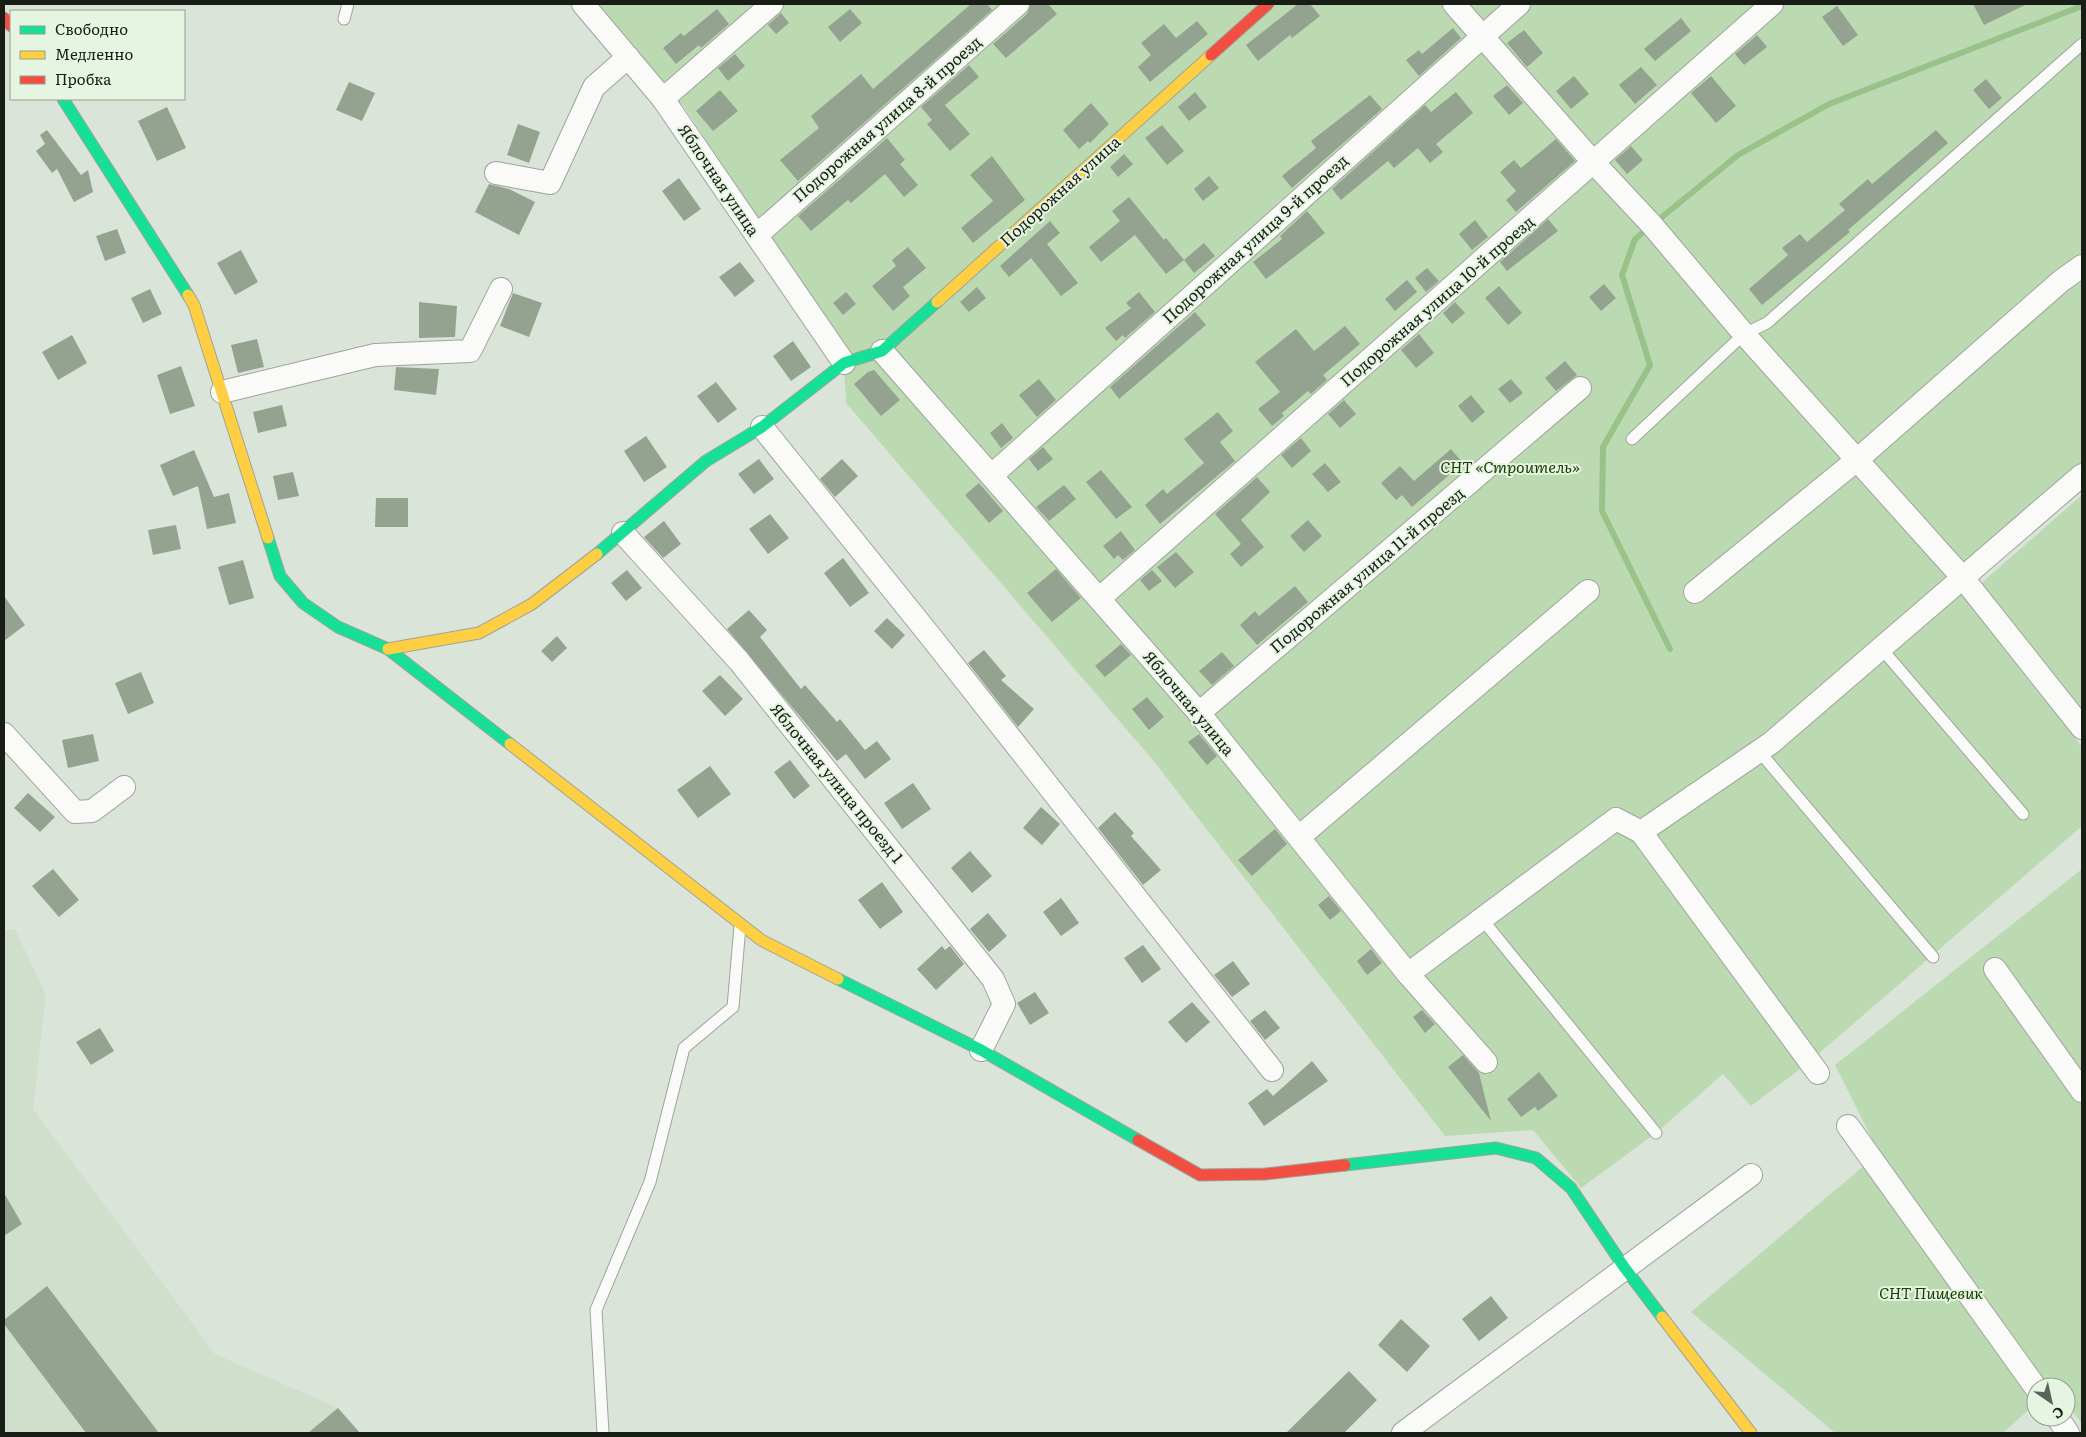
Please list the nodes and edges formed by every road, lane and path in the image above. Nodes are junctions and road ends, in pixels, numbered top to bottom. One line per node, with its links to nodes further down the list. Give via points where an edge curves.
1 (348, 4): 9 (lane)
2 (583, 4): 12 (street, Яблочная улица)
3 (772, 4): 13 (street)
4 (1018, 4): 17 (street, Подорожная улица 8-й проезд)
5 (1268, 4): 21 (street, Подорожная улица)
6 (1454, 4): 10 (street)
7 (1519, 4): 10 (street, Подорожная улица 9-й проезд)
8 (1772, 4): 15 (street, Подорожная улица 10-й проезд)
9 (344, 19)
10 (1482, 36): 15 (street); 28 (street, Подорожная улица 9-й проезд)
11 (2082, 44): 20 (lane, via 1767,323)
12 (628, 57): 13 (street, Яблочная улица); 16 (street, via 594,87 550,182)
13 (663, 99): 17 (street, Яблочная улица)
14 (63, 100): 24 (street, via 194,305)
15 (1594, 163): 20 (street, via 1652,225); 34 (street, Подорожная улица 10-й проезд)
16 (496, 173)
17 (757, 235): 22 (street, Яблочная улица)
18 (2082, 266): 27 (street, via 2060,281)
19 (501, 289): 24 (street, via 470,351 375,355)
20 (1744, 334): 26 (lane); 27 (street)
21 (882, 351): 22 (street, Подорожная улица); 28 (street, Яблочная улица)
22 (844, 363): 25 (street)
23 (1580, 388): 37 (street, Подорожная улица 11-й проезд)
24 (222, 392): 36 (street, via 280,576 303,603 331,622)
25 (762, 427): 30 (street, via 706,461); 52 (street, via 931,636)
26 (1632, 439)
27 (1858, 459): 31 (street); 33 (street)
28 (992, 475): 34 (street, Яблочная улица)
29 (2082, 476): 31 (street)
30 (623, 533): 36 (street, via 532,604 479,633); 50 (street, Яблочная улица проезд 1, via 739,661 993,979 1004,1004)
31 (1963, 578): 35 (street); 38 (street)
32 (1588, 591): 44 (street)
33 (1695, 592)
34 (1100, 598): 37 (street, Яблочная улица)
35 (1881, 648): 40 (street); 42 (lane)
36 (388, 649): 46 (street)
37 (1199, 713): 44 (street, Яблочная улица)
38 (2082, 728)
39 (4, 734): 41 (street, via 75,812 92,811)
40 (1759, 751): 43 (street); 47 (lane)
41 (124, 787)
42 (2023, 814)
43 (1642, 832): 45 (street, via 1616,819); 53 (street)
44 (1299, 837): 49 (street, Яблочная улица)
45 (1482, 919): 49 (street); 56 (lane)
46 (741, 924): 50 (street, via 761,940); 60 (lane, via 733,1007 684,1048 650,1182 596,1310)
47 (1933, 957)
48 (1996, 969): 54 (street)
49 (1408, 974): 51 (street, Яблочная улица)
50 (981, 1050): 58 (street, via 1200,1175 1266,1174 1496,1148 1536,1158 1571,1188)
51 (1486, 1062)
52 (1272, 1070)
53 (1818, 1073)
54 (2082, 1091)
55 (1848, 1126): 59 (street)
56 (1656, 1133)
57 (1751, 1175): 58 (street)
58 (1624, 1267): 61 (street); 62 (street)
59 (2028, 1377)
60 (603, 1433)
61 (1403, 1433)
62 (1751, 1433)

